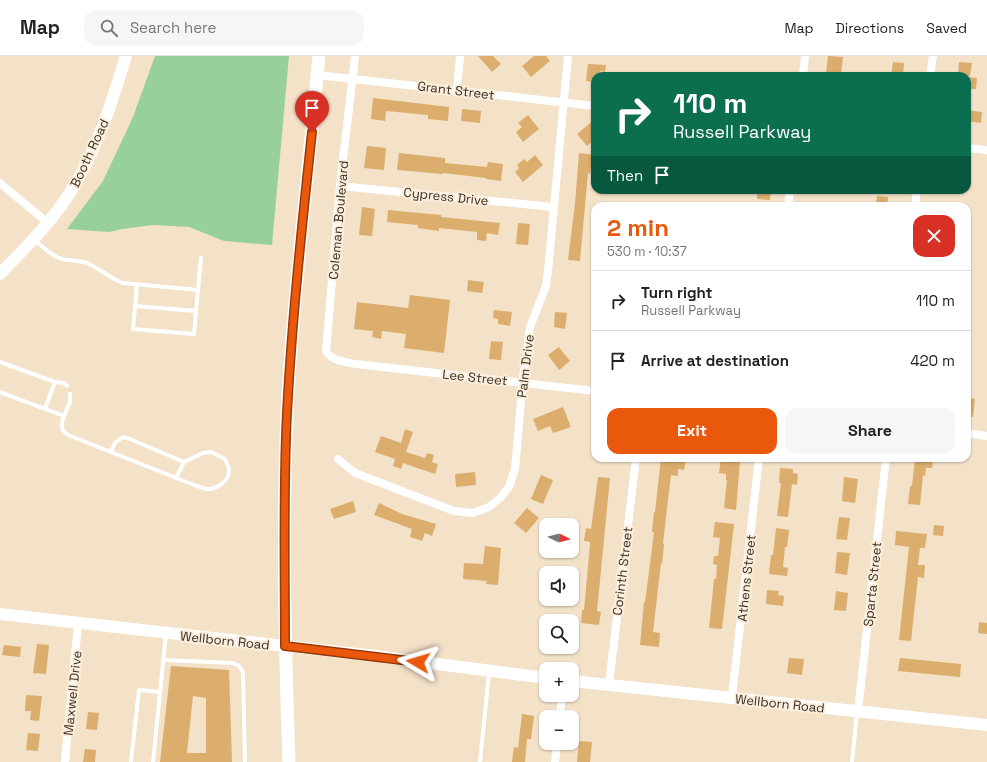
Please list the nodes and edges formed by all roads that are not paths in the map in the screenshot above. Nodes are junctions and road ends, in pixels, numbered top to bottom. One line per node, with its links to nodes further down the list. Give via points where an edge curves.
1 (126, 56): 20 (street, Booth Road, via 90,156 71,191)
2 (319, 56): 10 (main road)
3 (355, 56): 11 (street, Coleman Boulevard)
4 (460, 56): 12 (street)
5 (568, 56): 13 (street, Palm Drive)
6 (805, 56): 8 (street)
7 (933, 56): 9 (street)
8 (803, 72)
9 (931, 72)
10 (317, 75): 11 (street, Grant Street); 50 (main road, via 287,414)
11 (353, 78): 12 (street, Grant Street); 18 (street, Coleman Boulevard)
12 (457, 90): 13 (street, Grant Street)
13 (564, 102): 14 (street, Grant Street); 19 (street, Palm Drive)
14 (591, 105)
15 (971, 148): 16 (street)
16 (987, 150)
17 (0, 183): 20 (street)
18 (340, 186): 19 (street, Cypress Drive); 29 (street, Coleman Boulevard, via 326,351 336,360)
19 (553, 207): 31 (street, Palm Drive, via 546,286 530,327)
20 (48, 223): 21 (street, Booth Road)
21 (34, 239): 23 (street, Booth Road); 24 (lane, via 52,255 85,262 114,280)
22 (201, 258): 25 (lane)
23 (0, 274)
24 (137, 284): 25 (lane); 26 (lane)
25 (198, 290): 27 (lane)
26 (135, 306): 27 (lane); 27 (lane, via 133,329 194,334)
27 (196, 311)
28 (0, 362): 30 (lane)
29 (356, 364): 31 (street, Lee Street)
30 (55, 382): 32 (lane); 36 (lane)
31 (523, 383): 33 (street, Lee Street); 41 (street, Palm Drive, via 515,469 509,487 489,507 473,513 454,511 355,473)
32 (67, 386)
33 (591, 391)
34 (0, 392): 36 (lane)
35 (70, 394): 37 (lane, via 70,402)
36 (45, 409): 37 (lane)
37 (64, 416): 40 (lane, via 61,423 64,432)
38 (971, 434): 39 (street)
39 (987, 436)
40 (111, 452): 42 (lane, via 115,443 123,437); 46 (lane)
41 (338, 459)
42 (184, 462): 46 (lane); 46 (lane, via 211,452 225,459 229,472 227,479 221,485 207,489)
43 (636, 462): 55 (street, Corinth Street)
44 (759, 462): 57 (street, Athens Street)
45 (886, 462): 58 (street, Sparta Street)
46 (176, 478)
47 (0, 614): 48 (street, Wellborn Road)
48 (78, 624): 49 (street, Wellborn Road); 61 (street, Maxwell Drive)
49 (166, 634): 50 (street, Wellborn Road); 51 (lane)
50 (285, 646): 52 (street, Wellborn Road); 65 (main road)
51 (163, 660): 56 (lane); 64 (lane, via 233,663 239,666 243,672)
52 (489, 671): 53 (street, Wellborn Road); 66 (lane)
53 (539, 677)
54 (579, 682): 55 (street, Wellborn Road)
55 (609, 684): 57 (street, Wellborn Road)
56 (160, 692): 62 (lane, via 138,690); 63 (lane)
57 (732, 698): 58 (street, Wellborn Road)
58 (858, 711): 59 (street, Wellborn Road); 68 (lane)
59 (987, 725)
60 (556, 750): 67 (street)
61 (65, 762)
62 (131, 762)
63 (153, 762)
64 (245, 762)
65 (289, 762)
66 (480, 762)
67 (555, 762)
68 (852, 762)

